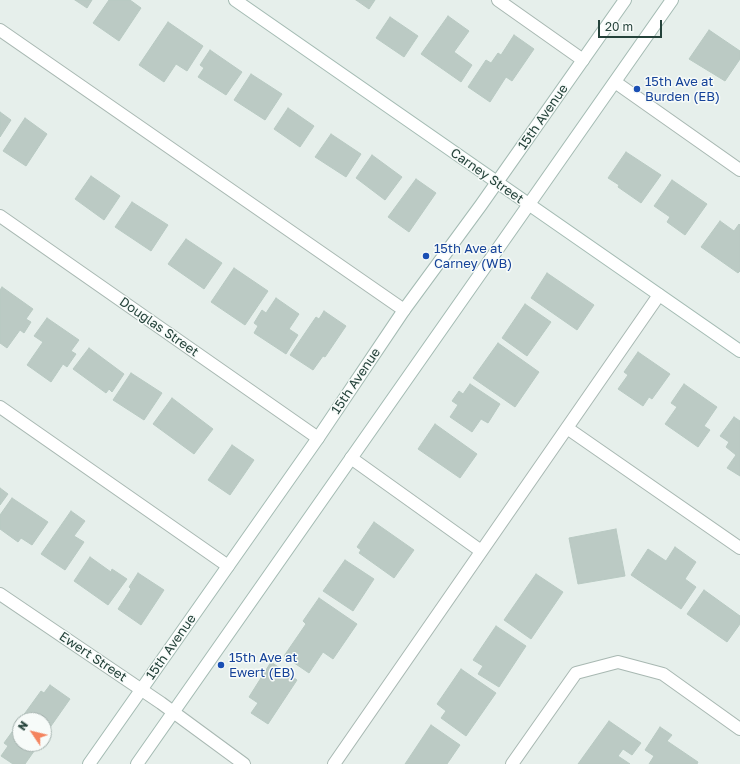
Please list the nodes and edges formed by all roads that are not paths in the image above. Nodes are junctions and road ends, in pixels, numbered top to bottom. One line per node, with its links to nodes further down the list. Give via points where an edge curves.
1 (234, 0): 9 (main road, Carney Street)
2 (498, 0): 6 (main road)
3 (625, 0): 6 (main road, 15th Avenue)
4 (672, 0): 7 (main road)
5 (0, 30): 13 (main road)
6 (583, 60): 9 (main road, 15th Avenue)
7 (615, 82): 8 (main road); 10 (main road)
8 (740, 170)
9 (497, 182): 10 (main road, Carney Street); 13 (main road, 15th Avenue)
10 (529, 204): 12 (main road, Carney Street); 18 (main road)
11 (0, 216): 17 (main road, Douglas Street)
12 (659, 295): 14 (main road, Carney Street); 16 (main road)
13 (404, 310): 17 (main road, 15th Avenue)
14 (740, 351)
15 (0, 407): 21 (main road)
16 (567, 428): 19 (main road); 20 (main road)
17 (318, 438): 21 (main road, 15th Avenue)
18 (351, 458): 20 (main road); 24 (main road)
19 (740, 548)
20 (481, 551): 29 (main road)
21 (228, 566): 23 (main road, 15th Avenue)
22 (0, 594): 23 (main road, Ewert Street)
23 (142, 690): 24 (main road, Ewert Street); 26 (main road, 15th Avenue)
24 (174, 712): 27 (main road); 28 (main road, Ewert Street)
25 (740, 729): 30 (main road, via 663,674 618,662 576,673)
26 (89, 764)
27 (137, 764)
28 (244, 764)
29 (334, 764)
30 (512, 764)

